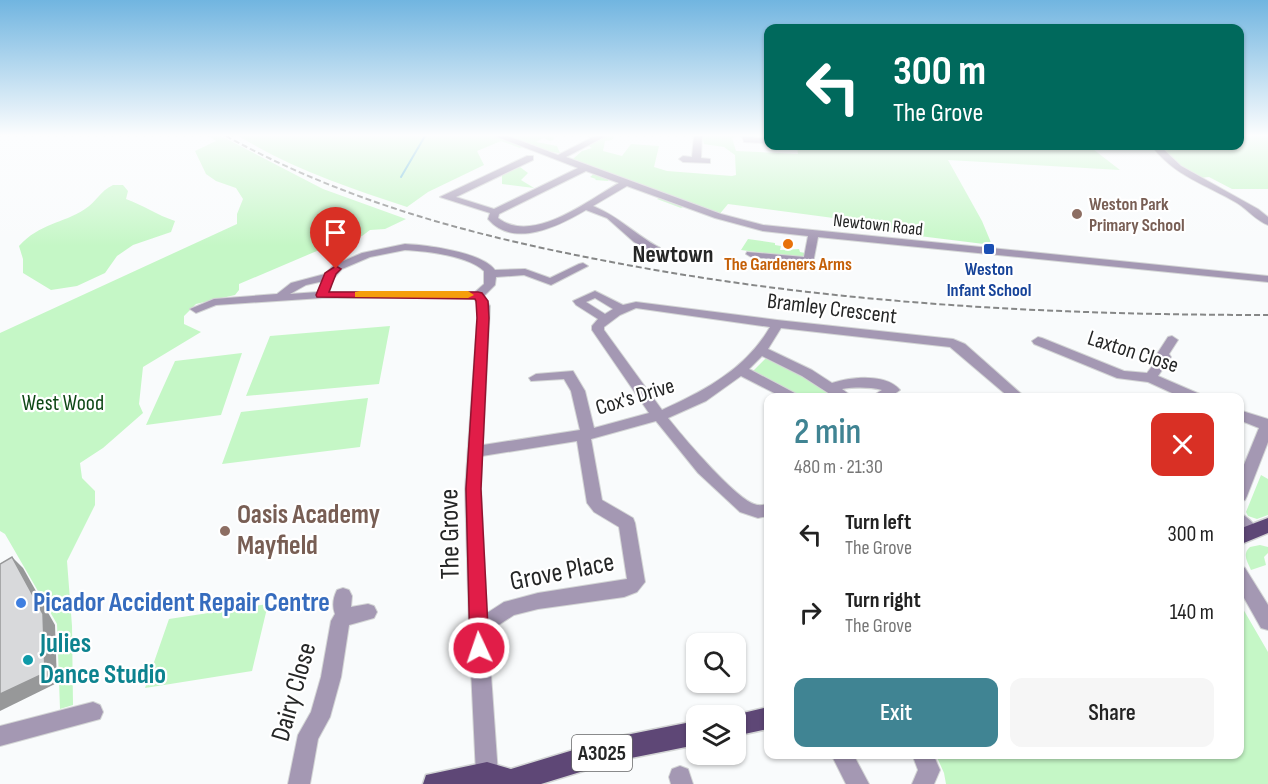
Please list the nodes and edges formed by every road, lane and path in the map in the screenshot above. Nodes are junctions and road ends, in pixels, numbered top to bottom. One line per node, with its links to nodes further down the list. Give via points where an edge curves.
1 (498, 173): 7 (street, via 444,197)
2 (575, 173): 7 (street)
3 (597, 173): 5 (street, Newtown Road)
4 (1187, 173): 8 (street, via 1250,205)
5 (625, 183): 6 (street); 9 (street, Newtown Road, via 738,222)
6 (584, 206): 7 (street, via 534,230 499,224 493,219); 10 (street, via 614,219 656,250)
7 (495, 212)
8 (1268, 222)
9 (813, 235): 11 (street, via 814,264); 15 (street, Newtown Road)
10 (650, 253)
11 (751, 254)
12 (584, 266): 13 (street, via 543,285 539,276 525,272)
13 (491, 274): 14 (street, via 482,263 428,248 405,246 368,254 334,270); 17 (street, via 489,285)
14 (329, 277): 16 (street); 18 (street, via 309,280)
15 (1268, 279)
16 (321, 295): 17 (street); 18 (street)
17 (478, 295): 39 (street, The Grove, via 484,306)
18 (280, 298): 19 (street, via 214,302)
19 (196, 309)
20 (622, 309): 21 (street, Bramley Crescent); 21 (street, via 595,294 579,301); 22 (street, Bramley Crescent, via 636,305)
21 (606, 319): 35 (street, via 598,330)
22 (777, 324): 25 (street, Cox's Drive); 33 (street, Bramley Crescent, via 953,343)
23 (1172, 340): 28 (street)
24 (1038, 341): 28 (street, Laxton Close, via 1122,375)
25 (761, 351): 26 (street, Cox's Drive); 29 (street)
26 (741, 371): 30 (street); 35 (street, Cox's Drive, via 702,396)
27 (536, 378): 38 (street, via 568,374 578,391)
28 (1150, 378): 34 (street, Laxton Close)
29 (832, 387): 31 (street); 32 (street, via 853,382 888,386 893,390)
30 (787, 393)
31 (840, 393)
32 (887, 393)
33 (1013, 393)
34 (1185, 393)
35 (658, 416): 38 (street, Cox's Drive); 41 (street, via 735,500 746,508)
36 (1244, 417): 37 (street)
37 (1268, 425): 40 (street)
38 (586, 434): 39 (street, Cox's Drive); 48 (street, Grove Place, via 594,503 627,524 636,582 624,589 510,608)
39 (475, 452): 48 (street, The Grove)
40 (1244, 484)
41 (764, 511)
42 (1268, 525): 43 (main road)
43 (1244, 529)
44 (1244, 578): 45 (street)
45 (1260, 595): 47 (street)
46 (368, 612): 58 (street, Dairy Close, via 344,606 331,677 320,717 308,735)
47 (1268, 622)
48 (478, 628): 56 (street, The Grove)
49 (93, 712): 53 (street)
50 (764, 719): 51 (main road)
51 (746, 723)
52 (686, 735): 57 (main road, A3025, via 622,748)
53 (0, 736)
54 (844, 759): 60 (street)
55 (924, 759): 61 (street, via 929,770)
56 (487, 774): 57 (main road, A3025); 59 (main road, A3025)
57 (511, 783)
58 (299, 784)
59 (435, 784)
60 (858, 784)
61 (923, 784)

